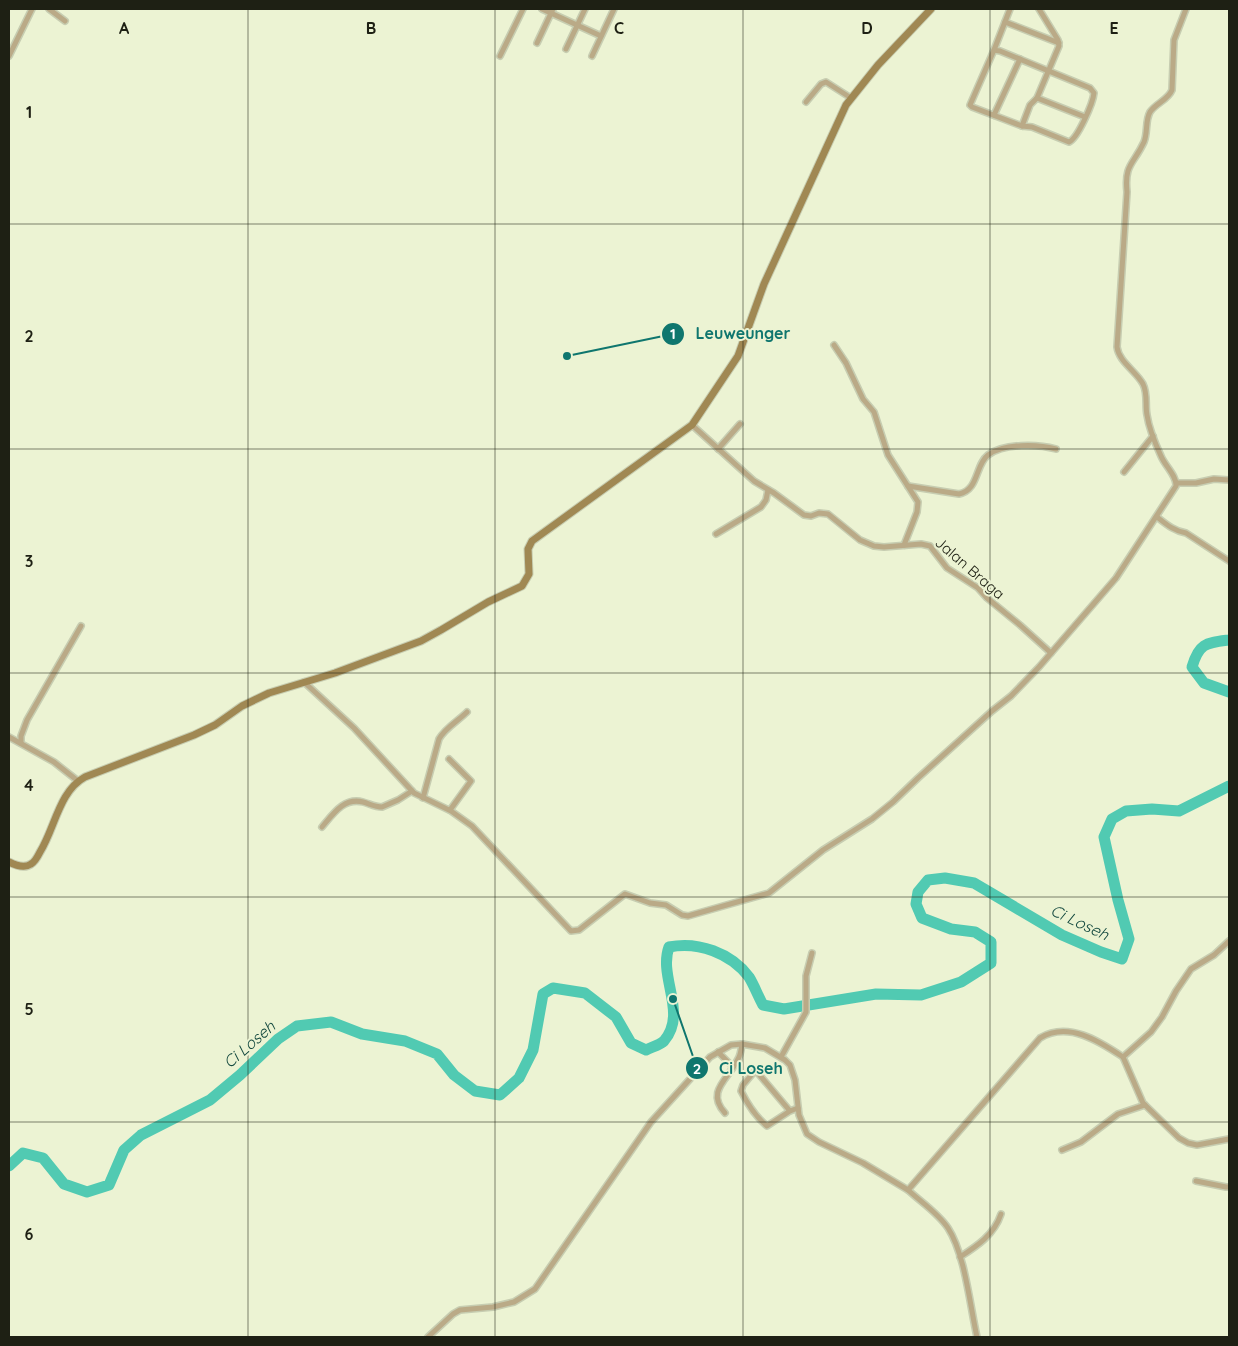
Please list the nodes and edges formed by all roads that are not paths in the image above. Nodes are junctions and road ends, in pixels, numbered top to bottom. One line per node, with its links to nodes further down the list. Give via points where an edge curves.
1 (32, 9): 22 (street)
2 (49, 9): 12 (street)
3 (523, 9): 23 (street)
4 (542, 9): 11 (street)
5 (585, 9): 14 (street)
6 (614, 9): 16 (street)
7 (931, 9): 27 (street)
8 (1010, 9): 13 (street)
9 (1039, 9): 15 (street)
10 (1186, 9): 36 (street, via 1174,44 1171,93 1150,113 1145,140 1126,175 1117,346 1119,355 1142,383)
11 (552, 11): 14 (street); 18 (street)
12 (65, 21)
13 (1005, 22): 17 (street); 21 (street)
14 (578, 24): 16 (street); 20 (street)
15 (1050, 26): 17 (street); 19 (street)
16 (601, 36): 24 (street)
17 (1040, 36): 19 (street)
18 (537, 43)
19 (1058, 43): 26 (street, via 1058,52)
20 (566, 50)
21 (994, 50): 25 (street); 30 (street, via 970,102 972,107)
22 (9, 56)
23 (500, 56)
24 (592, 56)
25 (1020, 59): 26 (street); 30 (street)
26 (1049, 71): 28 (street); 31 (street, via 1092,91 1094,96)
27 (851, 98): 29 (street, via 826,82); 35 (street, via 764,284 738,356)
28 (1037, 98): 31 (street); 32 (street)
29 (806, 102)
30 (994, 115): 32 (street)
31 (1085, 117): 32 (street, via 1069,142)
32 (1022, 126)
33 (834, 344): 42 (street, via 863,399 874,412 888,455)
34 (740, 424): 37 (street)
35 (692, 425): 37 (street, Jalan Braga); 50 (street, via 532,541 528,549 529,574 522,586 420,640)
36 (1153, 436): 39 (street); 41 (street)
37 (718, 449): 43 (street, Jalan Braga)
38 (1056, 449): 42 (street, via 1024,446 990,454 964,493)
39 (1124, 472)
40 (1229, 480): 41 (street)
41 (1177, 483): 44 (street)
42 (908, 486): 46 (street, via 918,507)
43 (768, 490): 45 (street, via 761,507); 46 (street, Jalan Braga, via 804,515 828,514 866,543 884,547)
44 (1156, 517): 47 (street); 49 (street, via 1116,578)
45 (716, 534)
46 (904, 545): 49 (street, Jalan Braga, via 930,546 947,568 978,588)
47 (1229, 561)
48 (81, 626): 53 (street, via 27,720)
49 (1051, 653): 57 (street, via 1011,696 872,819 822,850 769,893 694,915 682,915 666,905 625,894 579,930 571,931 472,826)
50 (304, 682): 55 (street, via 242,706 194,735); 56 (street, via 354,728)
51 (466, 712): 56 (street, via 439,739)
52 (9, 737): 53 (street)
53 (21, 744): 55 (street, via 54,762)
54 (449, 759): 57 (street, via 471,781)
55 (78, 781): 59 (street, via 68,792 46,843 31,865 16,866)
56 (417, 794): 57 (street); 58 (street, via 382,807 348,801)
57 (450, 810)
58 (322, 827)
59 (9, 862)
60 (1229, 941): 65 (street, via 1191,969 1151,1032)
61 (812, 953): 64 (street, via 806,976 806,1012)
62 (742, 1044): 63 (street); 64 (street, via 764,1048); 66 (street)
63 (718, 1052): 66 (street); 78 (street, via 651,1122 535,1288 514,1302 460,1310)
64 (781, 1057): 68 (street, via 790,1065)
65 (1123, 1057): 67 (street); 75 (street, via 1076,1032 1046,1034)
66 (734, 1067): 70 (street, via 717,1091 716,1101)
67 (1145, 1105): 71 (street, via 1178,1138 1188,1143 1197,1145); 72 (street, via 1118,1114 1081,1142)
68 (798, 1108): 69 (street); 75 (street, via 807,1134 863,1162)
69 (790, 1111): 69 (street, via 765,1125 741,1091 743,1085 754,1072 758,1072)
70 (725, 1113)
71 (1229, 1139)
72 (1062, 1150)
73 (1196, 1181): 74 (street)
74 (1229, 1187)
75 (908, 1190): 77 (street, via 947,1227)
76 (1001, 1214): 77 (street, via 986,1238)
77 (960, 1257): 79 (street)
78 (428, 1337)
79 (977, 1337)

